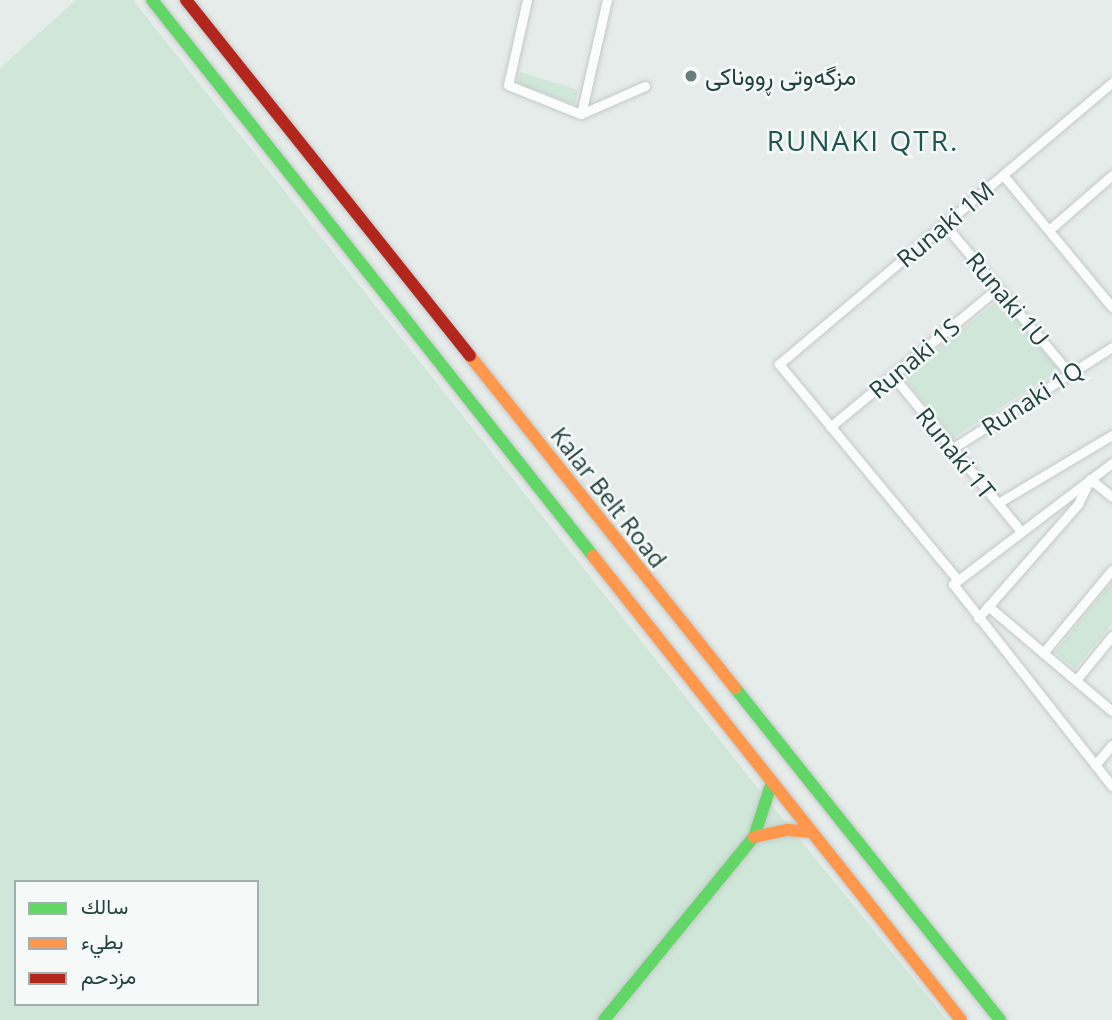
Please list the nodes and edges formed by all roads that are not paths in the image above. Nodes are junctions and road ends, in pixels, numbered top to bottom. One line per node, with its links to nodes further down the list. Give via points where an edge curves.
1 (152, 0): 18 (main road, Kalar Belt Road)
2 (186, 0): 15 (main road, Kalar Belt Road)
3 (527, 0): 7 (street, via 508,85)
4 (607, 0): 7 (street)
5 (1112, 83): 8 (street, Runaki 1M)
6 (645, 86): 7 (street)
7 (581, 114)
8 (1003, 175): 10 (street, Runaki 1M); 11 (street)
9 (1111, 177): 11 (street)
10 (946, 225): 12 (street, Runaki 1U); 19 (street, Runaki 1M, via 779,364)
11 (1049, 230): 13 (street)
12 (998, 288): 16 (street, Runaki 1U); 17 (street, Runaki 1S)
13 (1112, 307)
14 (1112, 347): 16 (street, Runaki 1Q)
15 (472, 359): 18 (main road, via 465,373); 43 (main road, Kalar Belt Road)
16 (1070, 374): 21 (street, Runaki 1Q)
17 (893, 376): 19 (street, Runaki 1S); 21 (street, Runaki 1T)
18 (450, 377): 37 (main road, Kalar Belt Road)
19 (830, 427): 28 (street)
20 (1112, 435): 25 (street)
21 (953, 448): 25 (street, Runaki 1T)
22 (1112, 463): 23 (street)
23 (1090, 479): 24 (street); 26 (street); 29 (street, via 1078,504)
24 (1112, 497)
25 (998, 503): 26 (street, Runaki 1T)
26 (1020, 530): 28 (street)
27 (1112, 570): 32 (street)
28 (956, 578): 30 (street, via 955,590)
29 (988, 606): 30 (street); 32 (street)
30 (978, 618): 36 (street)
31 (1112, 636): 33 (street)
32 (1043, 653): 33 (street)
33 (1076, 680): 34 (street)
34 (1112, 711)
35 (1110, 750): 36 (street)
36 (1095, 765): 38 (street)
37 (772, 782): 39 (main road, Kalar Belt Road); 40 (main road)
38 (1112, 786)
39 (811, 832): 40 (main road, via 788,830); 42 (main road, Kalar Belt Road)
40 (754, 837): 41 (main road)
41 (604, 1020)
42 (961, 1020)
43 (999, 1020)

